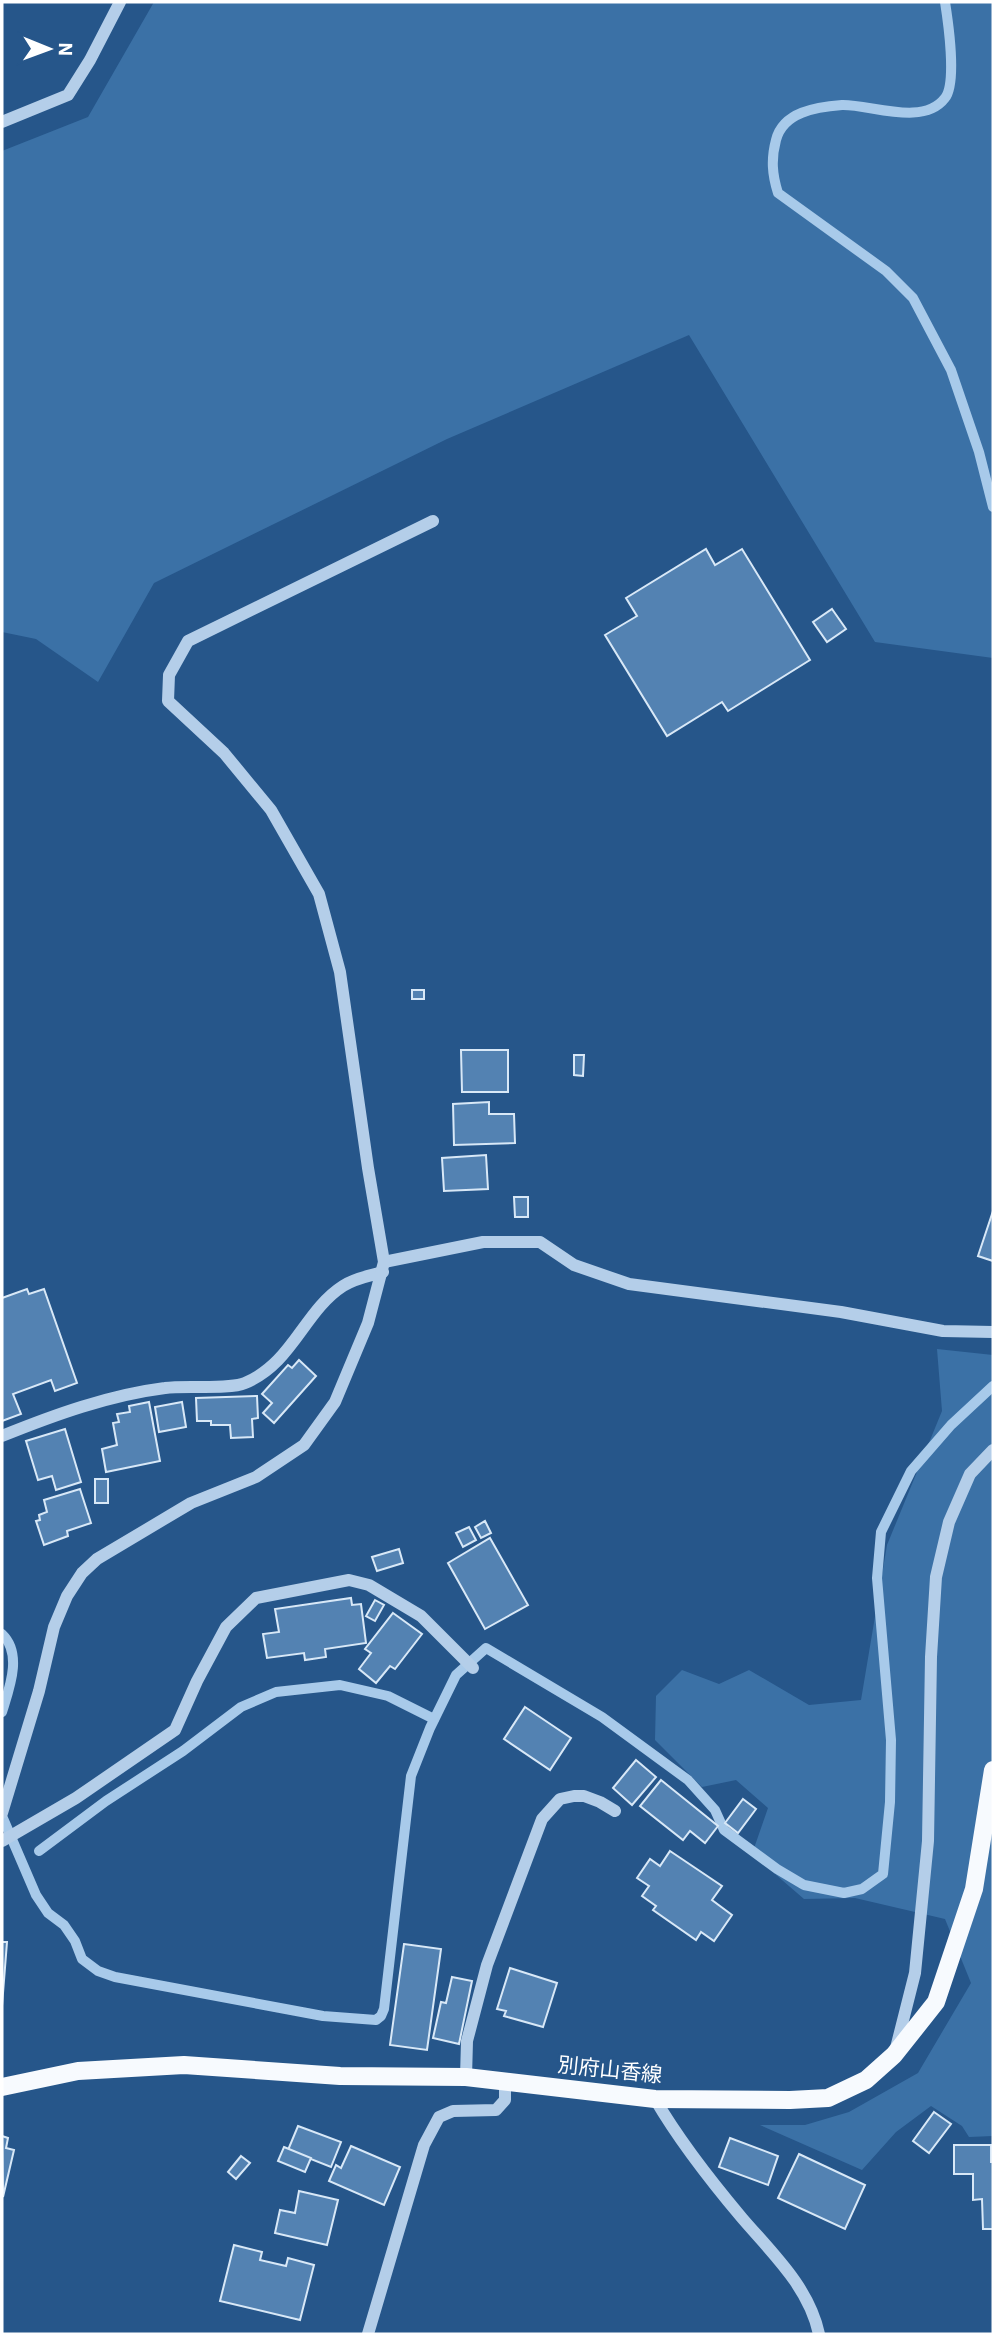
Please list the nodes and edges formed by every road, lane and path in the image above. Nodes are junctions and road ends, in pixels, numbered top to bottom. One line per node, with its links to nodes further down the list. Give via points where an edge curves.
1 (120, 2): 2 (street, via 68,95)
2 (2, 122)
3 (433, 521): 4 (street, via 188,641 169,675 168,701 224,753 271,810 318,894 340,972)
4 (383, 1267): 5 (street, via 483,1242 540,1242 574,1265 629,1284 841,1312 943,1331); 6 (street, via 342,1286 290,1348 244,1384 167,1388 116,1397); 11 (street, via 368,1323 335,1402 304,1445 256,1477 191,1503 97,1559 82,1573 54,1627)
5 (993, 1332)
6 (2, 1436)
7 (993, 1450): 13 (street, via 964,1486 949,1522 936,1577 928,1841 915,1973)
8 (473, 1668): 12 (street, via 421,1616 369,1585 349,1580 256,1598 226,1627 175,1730)
9 (993, 1770): 13 (main road, 別府山香線, via 974,1889 936,2002)
10 (615, 1811): 14 (street, via 574,1796 560,1799 542,1819 487,1965 467,2041)
11 (2, 1813)
12 (2, 1842)
13 (894, 2055): 17 (main road, 別府山香線, via 866,2080 828,2098)
14 (466, 2077): 15 (main road, 別府山香線); 16 (main road, 別府山香線, via 340,2076 184,2065 78,2071)
15 (506, 2081): 17 (main road, 別府山香線); 18 (street, via 505,2100 496,2110 453,2111 439,2117 424,2145)
16 (2, 2087)
17 (655, 2099): 19 (street, via 693,2158 780,2260 810,2306)
18 (368, 2334)
19 (819, 2334)

